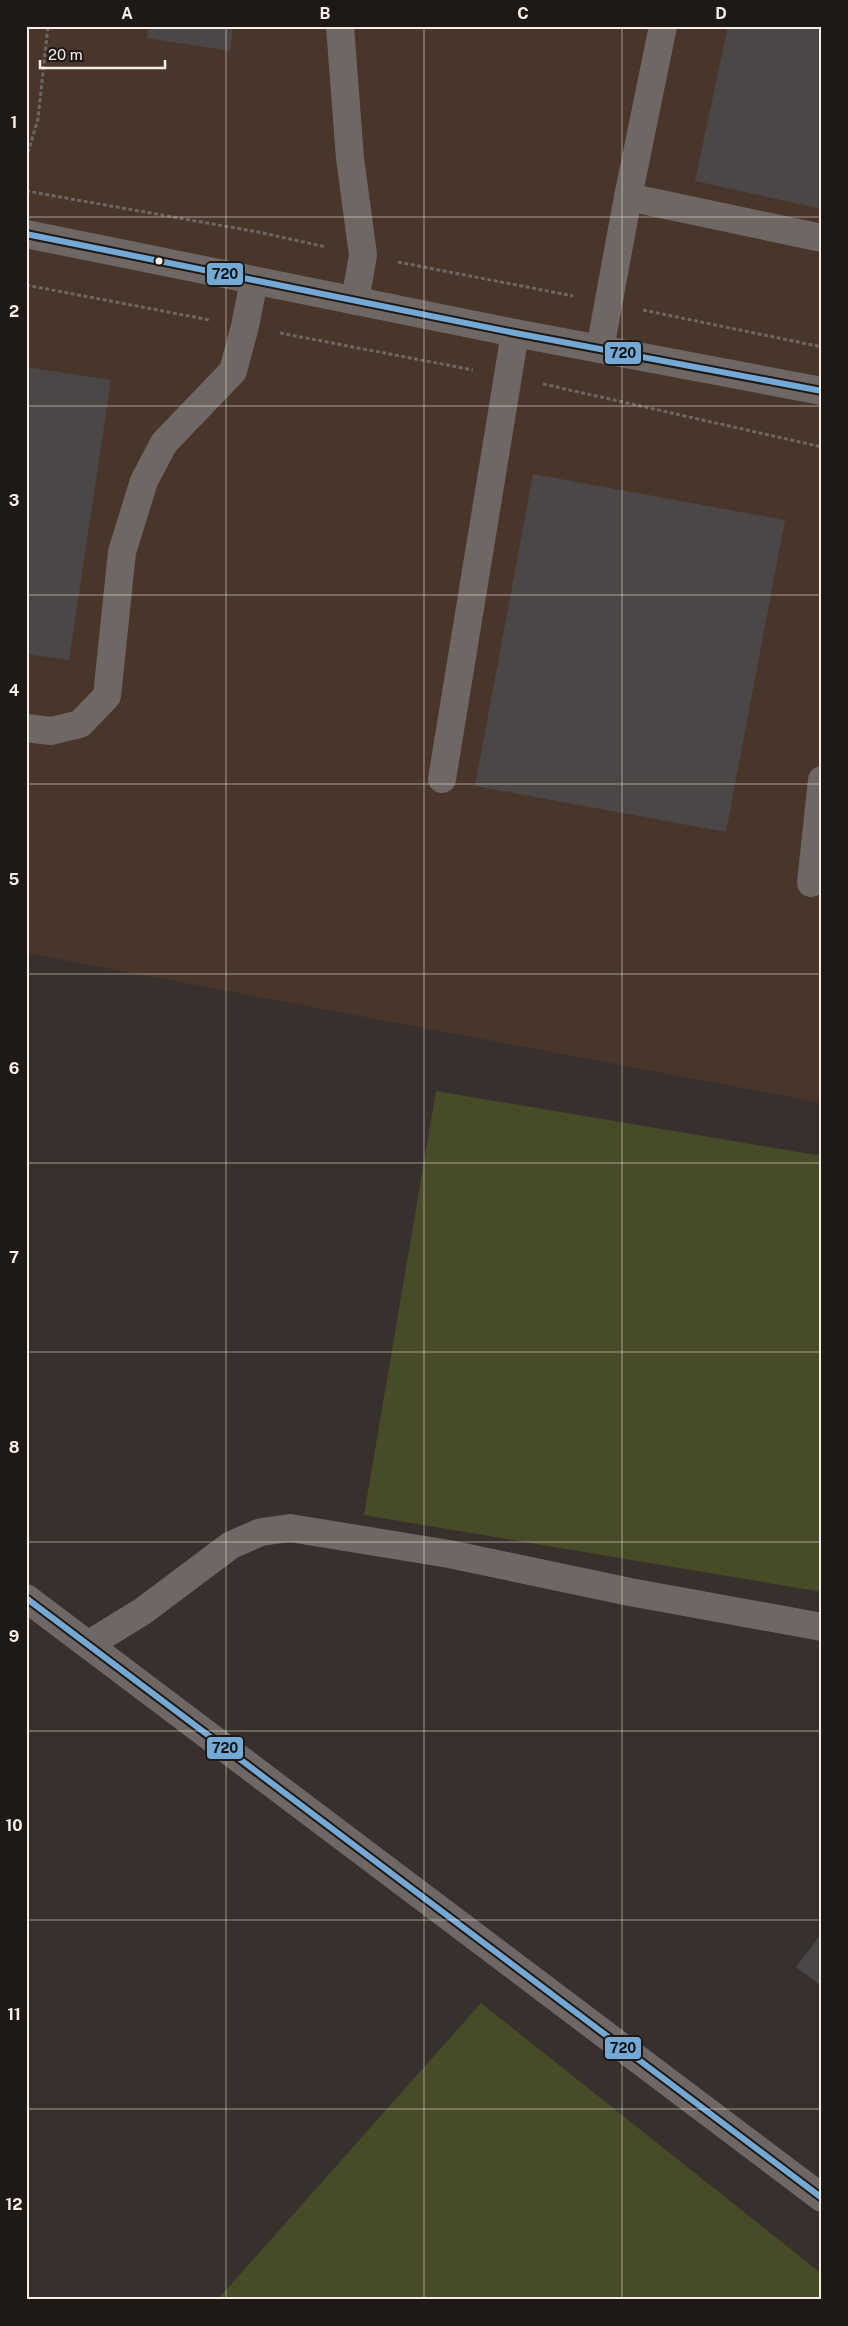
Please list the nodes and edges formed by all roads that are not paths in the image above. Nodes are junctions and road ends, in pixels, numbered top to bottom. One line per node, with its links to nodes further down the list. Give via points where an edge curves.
1 (340, 26): 7 (street, via 350,158 363,255)
2 (664, 26): 3 (street)
3 (628, 197): 5 (street); 9 (street)
4 (26, 234): 6 (street)
5 (822, 238)
6 (254, 280): 7 (street); 11 (street, via 233,371 164,443 144,481 122,552 107,696 80,724 51,731)
7 (355, 301): 8 (street)
8 (515, 333): 9 (street); 12 (street)
9 (600, 349): 10 (street)
10 (822, 391)
11 (26, 728)
12 (442, 779)
13 (822, 780): 14 (street)
14 (811, 883)
15 (26, 1598): 17 (street)
16 (822, 1627): 17 (street, via 630,1592 449,1554 290,1528 261,1532 230,1545 143,1611)
17 (88, 1645): 18 (street)
18 (822, 2198)

